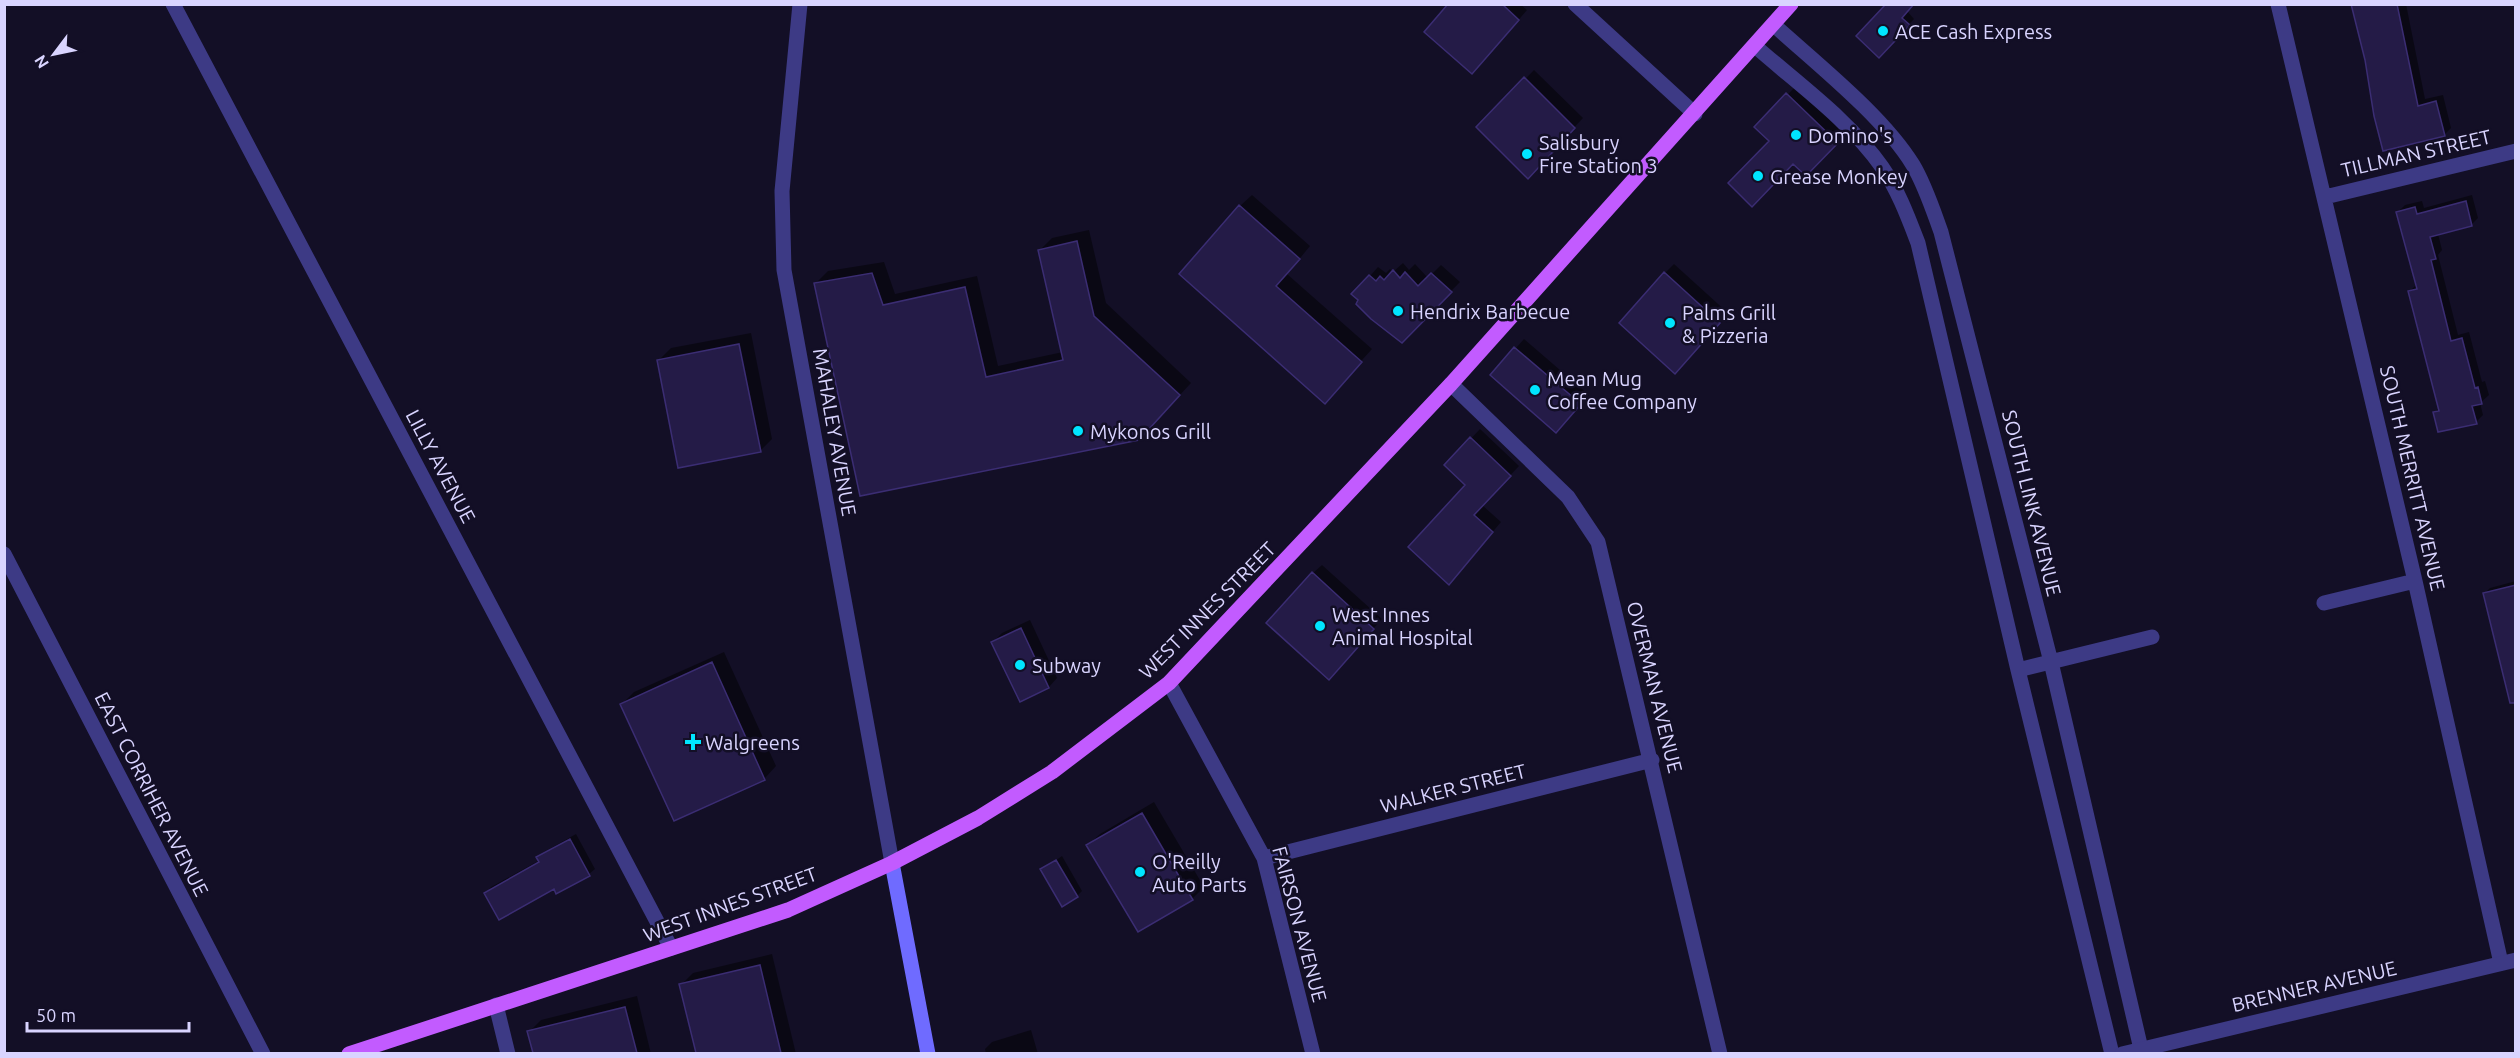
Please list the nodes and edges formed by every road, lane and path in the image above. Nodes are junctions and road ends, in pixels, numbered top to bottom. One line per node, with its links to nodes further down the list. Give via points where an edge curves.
1 (173, 4): 22 (street, LILLY AVENUE)
2 (800, 4): 21 (street, MAHALEY AVENUE, via 782,191 784,270)
3 (1575, 4): 8 (street)
4 (1791, 4): 6 (main road, WEST INNES STREET)
5 (2278, 4): 10 (street, SOUTH MERRITT AVENUE)
6 (1774, 25): 7 (main road, WEST INNES STREET); 16 (street, SOUTH LINK AVENUE, via 1895,141 1913,165 1928,197 1941,232)
7 (1755, 46): 8 (main road, WEST INNES STREET); 17 (street, via 1847,126 1882,167 1902,202 1918,243)
8 (1695, 114): 11 (main road, WEST INNES STREET)
9 (2516, 151): 10 (street, TILLMAN STREET)
10 (2325, 196): 13 (street, SOUTH MERRITT AVENUE)
11 (1451, 384): 18 (main road, WEST INNES STREET); 19 (street, OVERMAN AVENUE, via 1568,497 1598,542)
12 (4, 554): 26 (street, EAST CORRIHER AVENUE)
13 (2415, 581): 14 (street); 23 (street, SOUTH MERRITT AVENUE)
14 (2324, 603)
15 (2152, 637): 16 (street)
16 (2050, 662): 17 (street); 25 (street, SOUTH LINK AVENUE)
17 (2018, 670): 32 (street)
18 (1170, 683): 20 (street, FAIRSON AVENUE); 21 (main road, WEST INNES STREET, via 1052,772 978,818)
19 (1652, 760): 20 (street, WALKER STREET); 31 (street, OVERMAN AVENUE)
20 (1264, 858): 30 (street, FAIRSON AVENUE)
21 (892, 863): 22 (main road, WEST INNES STREET, via 788,910); 29 (main road)
22 (671, 948): 24 (main road, WEST INNES STREET)
23 (2508, 961): 25 (street, BRENNER AVENUE)
24 (496, 1005): 27 (main road, WEST INNES STREET); 28 (street)
25 (2141, 1049): 33 (street, BRENNER AVENUE)
26 (263, 1053)
27 (349, 1053)
28 (508, 1053)
29 (928, 1053)
30 (1313, 1053)
31 (1720, 1053)
32 (2112, 1053)
33 (2122, 1053)

